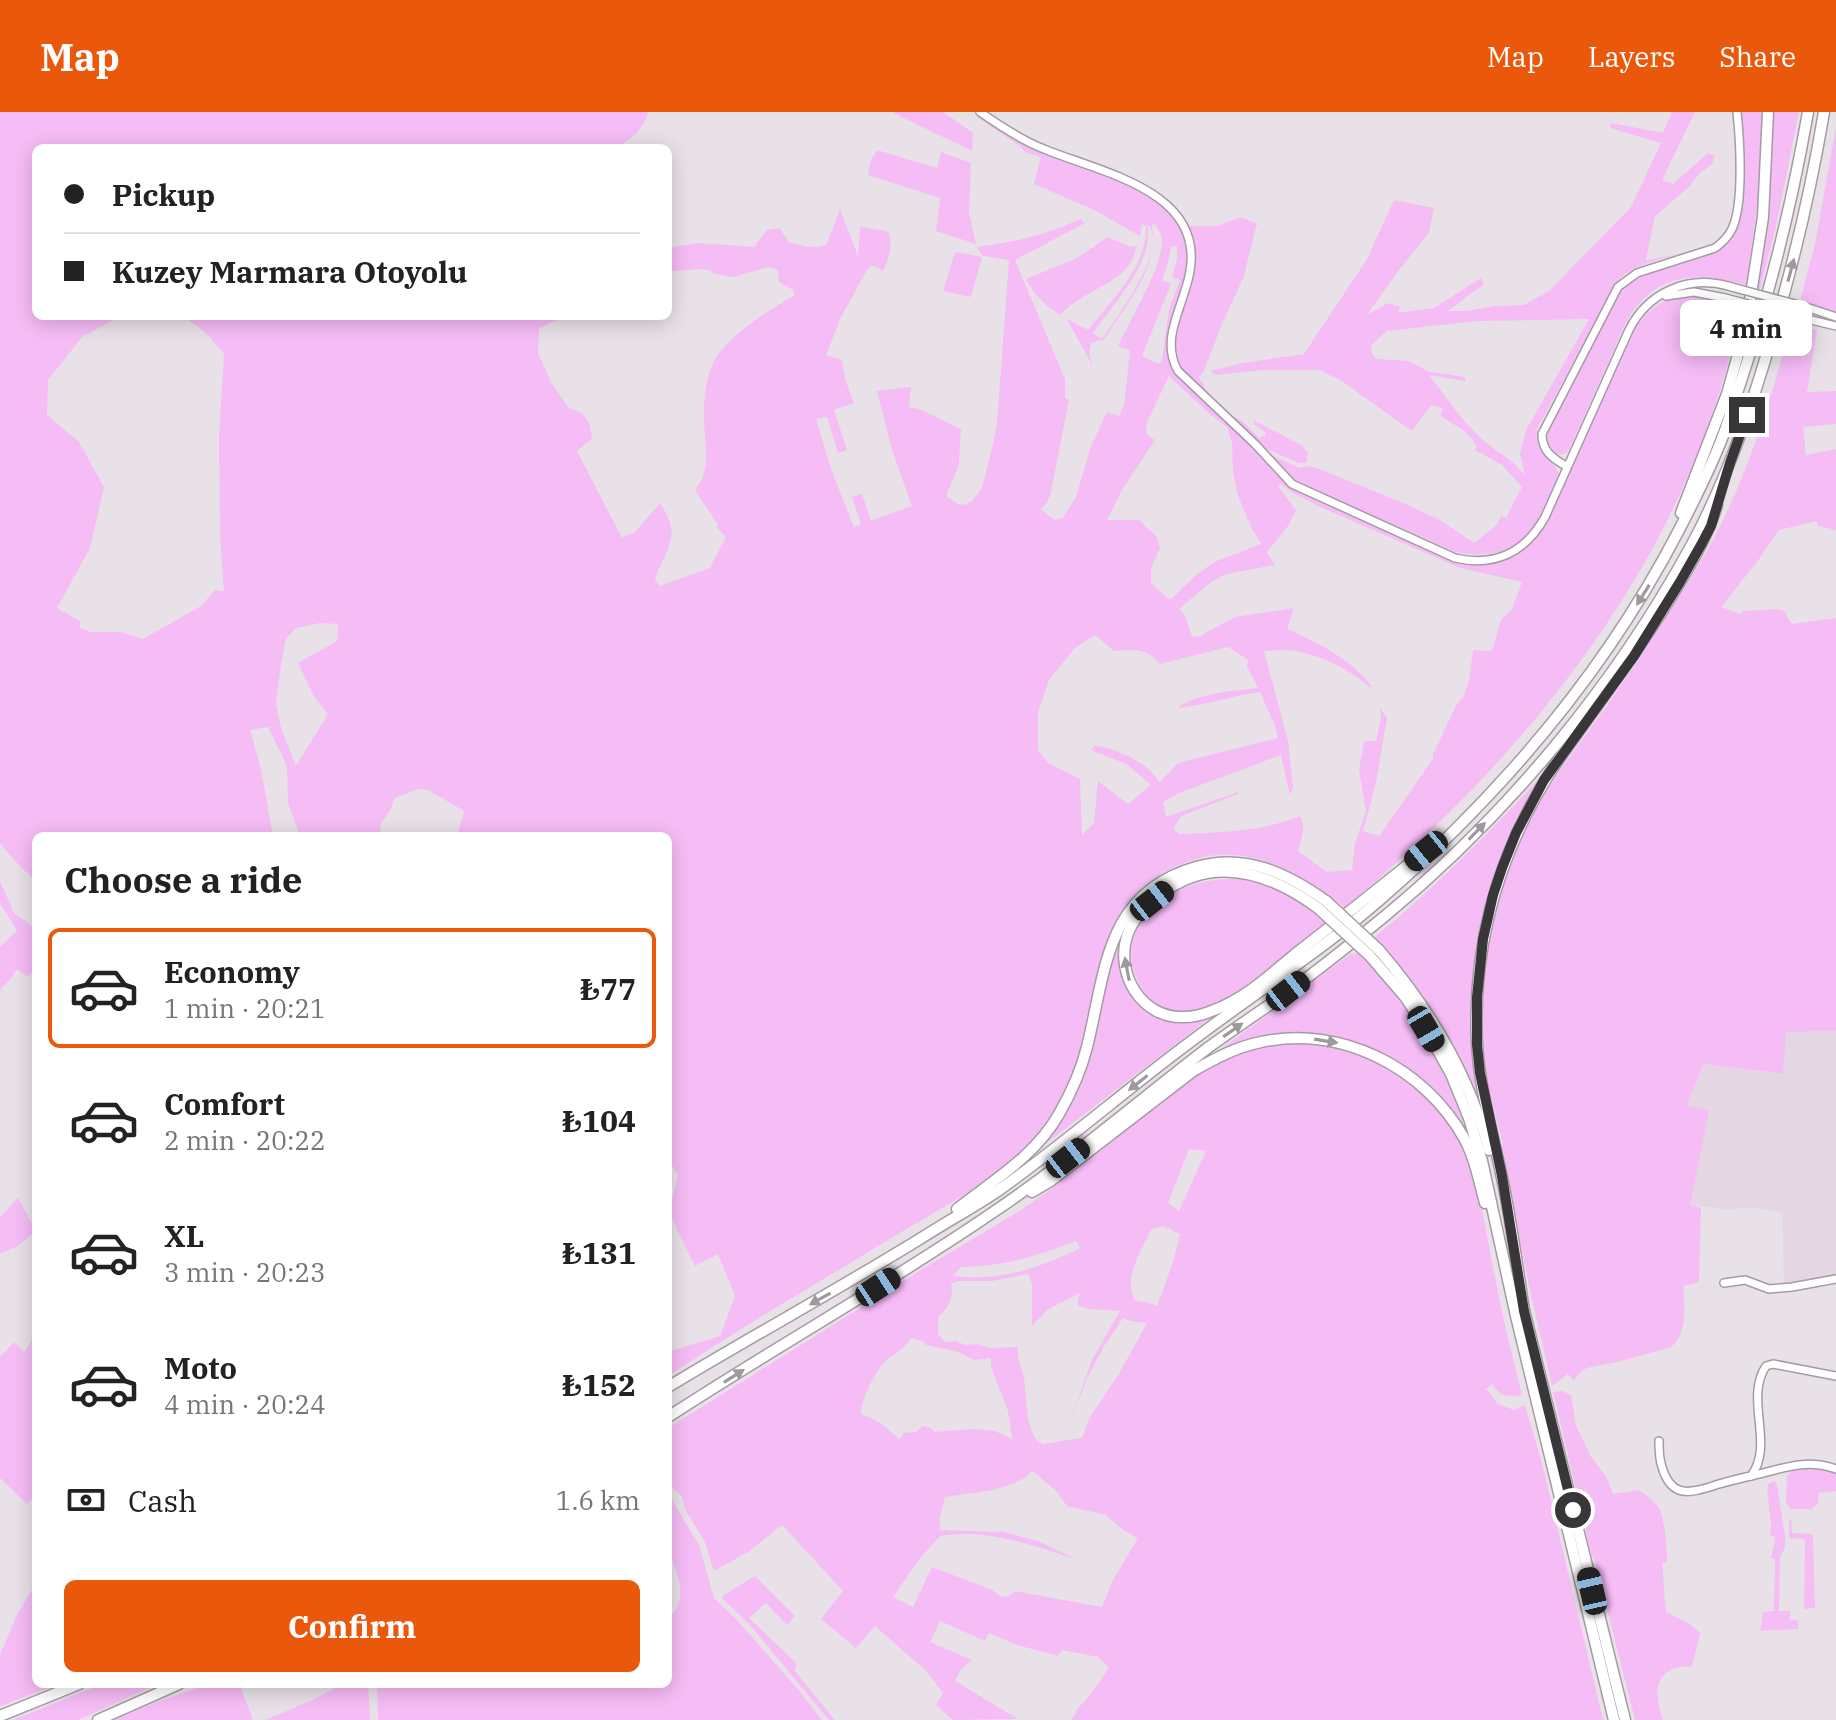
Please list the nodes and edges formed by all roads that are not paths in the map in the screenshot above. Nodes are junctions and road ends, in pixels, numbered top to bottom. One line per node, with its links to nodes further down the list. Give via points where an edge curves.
1 (980, 112): 10 (street, via 1036,146 1139,187 1180,218 1192,257 1172,331 1174,364 1292,484 1447,554 1482,560 1509,553 1532,537)
2 (1737, 112): 10 (street, via 1740,155 1731,230 1715,248 1637,273 1618,287 1542,434 1549,454)
3 (1768, 112): 11 (highway, via 1763,217 1746,326 1727,394)
4 (1808, 112): 11 (highway, via 1785,226 1747,364 1721,441)
5 (1825, 112): 9 (highway, one-way to 5, via 1793,265)
6 (1656, 298): 7 (street, bridge, via 1702,282); 8 (street, bridge, via 1694,292); 10 (street, via 1634,320)
7 (1836, 317)
8 (1836, 326)
9 (1730, 463): 14 (highway, one-way to 9, via 1374,924 1464,844 1598,692 1692,545); 18 (highway, via 1711,526 1680,582 1529,807 1487,918 1478,978 1477,1045 1502,1176)
10 (1566, 466)
11 (1666, 556): 12 (highway, one-way to 12, via 1578,692)
12 (1475, 811): 13 (highway, one-way to 13, via 1264,979 1217,1010 1184,1017 1162,1013 1135,993 1126,973 1125,945 1134,922 1152,901 1183,881 1213,872 1249,873); 15 (highway, one-way to 15, via 1322,945 996,1191)
13 (1322, 904): 15 (highway, via 1283,874 1240,862 1187,870 1149,892 1130,910 1113,940 1083,1063 1052,1125 1026,1156); 18 (highway, bridge, via 1405,980 1454,1058 1483,1128 1498,1183)
14 (993, 1213): 18 (highway, one-way to 18, via 1049,1182 1218,1057 1288,1038 1337,1042 1403,1071 1451,1118 1475,1164); 21 (highway, one-way to 14)
15 (911, 1244): 20 (highway, one-way to 20)
16 (1836, 1279): 17 (street, via 1769,1289 1745,1280)
17 (1724, 1283)
18 (1520, 1314): 29 (highway); 30 (highway)
19 (1836, 1376): 24 (street, via 1766,1366 1759,1384 1759,1459)
20 (672, 1385)
21 (672, 1415)
22 (1659, 1441): 24 (street, via 1661,1466 1680,1491)
23 (1836, 1469): 24 (street, via 1803,1463)
24 (1751, 1476)
25 (69, 1688): 27 (highway)
26 (170, 1688): 28 (highway)
27 (0, 1716)
28 (98, 1720)
29 (1614, 1720)
30 (1625, 1720)

